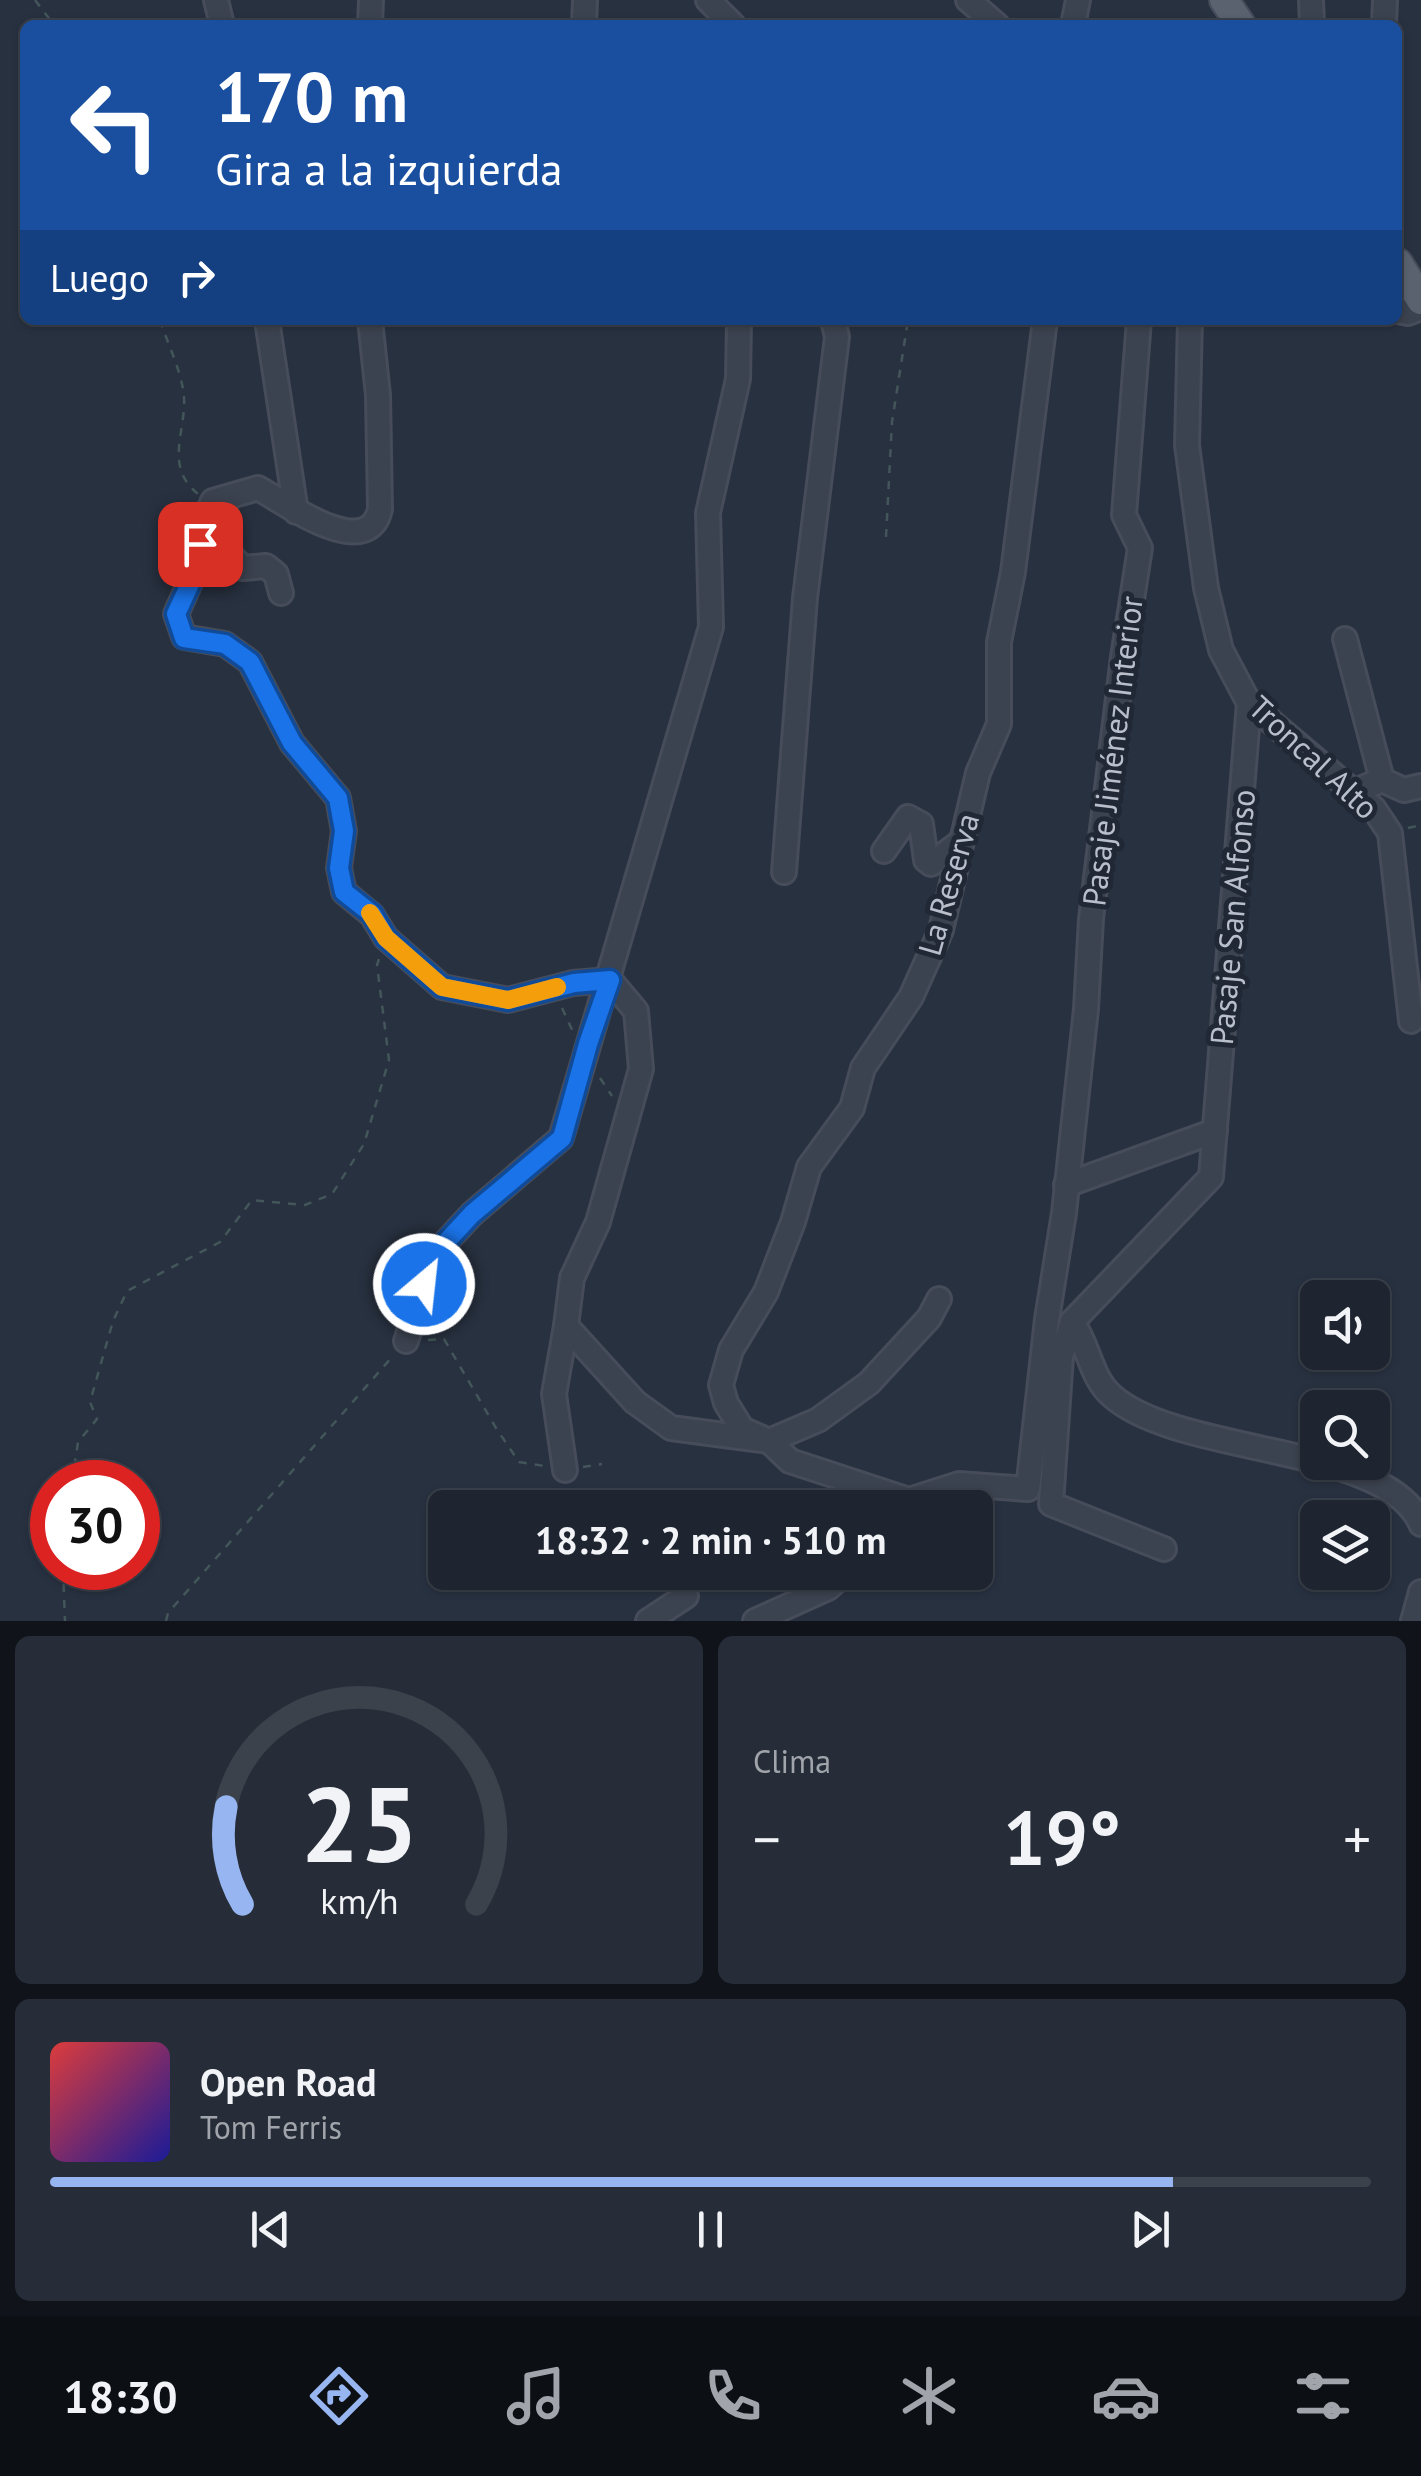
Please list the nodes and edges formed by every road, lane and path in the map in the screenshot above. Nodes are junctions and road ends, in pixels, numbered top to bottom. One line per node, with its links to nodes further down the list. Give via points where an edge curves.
1 (35, 0): 4 (path)
2 (708, 0): 5 (street)
3 (968, 0): 6 (street)
4 (50, 20)
5 (728, 20)
6 (991, 20)
7 (1402, 270): 8 (main road)
8 (1421, 300)
9 (162, 325): 18 (path, via 184,390 182,476 194,492)
10 (268, 325): 19 (street)
11 (371, 325): 19 (street, via 378,395 377,522 349,532)
12 (739, 325): 31 (street, via 738,379 708,513 712,628)
13 (833, 325): 29 (street)
14 (907, 325): 20 (path, via 892,422)
15 (1044, 325): 27 (street, La Reserva, via 999,642 999,724 978,773)
16 (1139, 325): 34 (street, Pasaje Jiménez Interior, via 1124,515 1140,548)
17 (1190, 325): 23 (street, Troncal Alto, via 1185,423 1206,588 1221,650)
18 (218, 500): 19 (street, via 258,488); 21 (street, via 230,556 242,568 266,566); 30 (street, via 206,516 196,571 176,614 184,638 225,644 250,662 292,743 338,798 344,892 372,914)
19 (296, 512)
20 (886, 537)
21 (282, 593)
22 (1345, 639): 24 (street)
23 (1249, 703): 25 (street, Troncal Alto); 33 (street, Pasaje San Alfonso)
24 (1382, 780): 25 (street); 26 (street)
25 (1353, 792): 32 (street, Troncal Alto, via 1390,833)
26 (1415, 792)
27 (962, 841): 28 (street, via 931,864 921,824 908,817); 39 (street, La Reserva, via 942,930 911,997 863,1068 852,1108 809,1168 766,1292 731,1350 721,1386 726,1403 742,1429)
28 (884, 851)
29 (784, 872)
30 (386, 938): 31 (street, via 442,987 508,1000); 40 (path, via 377,965 389,1060 364,1144 332,1194 305,1205 252,1200 220,1242 127,1291 90,1402 97,1419 78,1442)
31 (610, 980): 37 (street, via 636,1010 641,1069 598,1222 572,1278); 38 (street, via 562,1138 434,1255)
32 (1411, 1021)
33 (1215, 1130): 34 (street); 36 (street, Pasaje San Alfonso, via 1211,1177)
34 (1066, 1185): 44 (street, Pasaje Jiménez Interior, via 1028,1489 959,1484)
35 (939, 1299): 39 (street, via 869,1384 818,1420)
36 (1072, 1322): 45 (street, via 1098,1378 1134,1410 1360,1476 1409,1502); 46 (street, via 1061,1356 1051,1504)
37 (566, 1326): 39 (street, via 635,1402 672,1428); 42 (street, via 554,1394)
38 (406, 1341): 42 (path, via 444,1340 520,1462); 52 (path)
39 (769, 1442): 43 (street, La Reserva, via 790,1461)
40 (75, 1460)
41 (602, 1464): 42 (path)
42 (565, 1470)
43 (860, 1490)
44 (940, 1490)
45 (1421, 1524)
46 (1164, 1549)
47 (64, 1590): 51 (path)
48 (824, 1590): 54 (street)
49 (1421, 1592): 55 (street)
50 (686, 1596): 53 (street)
51 (65, 1621)
52 (166, 1621)
53 (648, 1621)
54 (754, 1621)
55 (1413, 1621)

